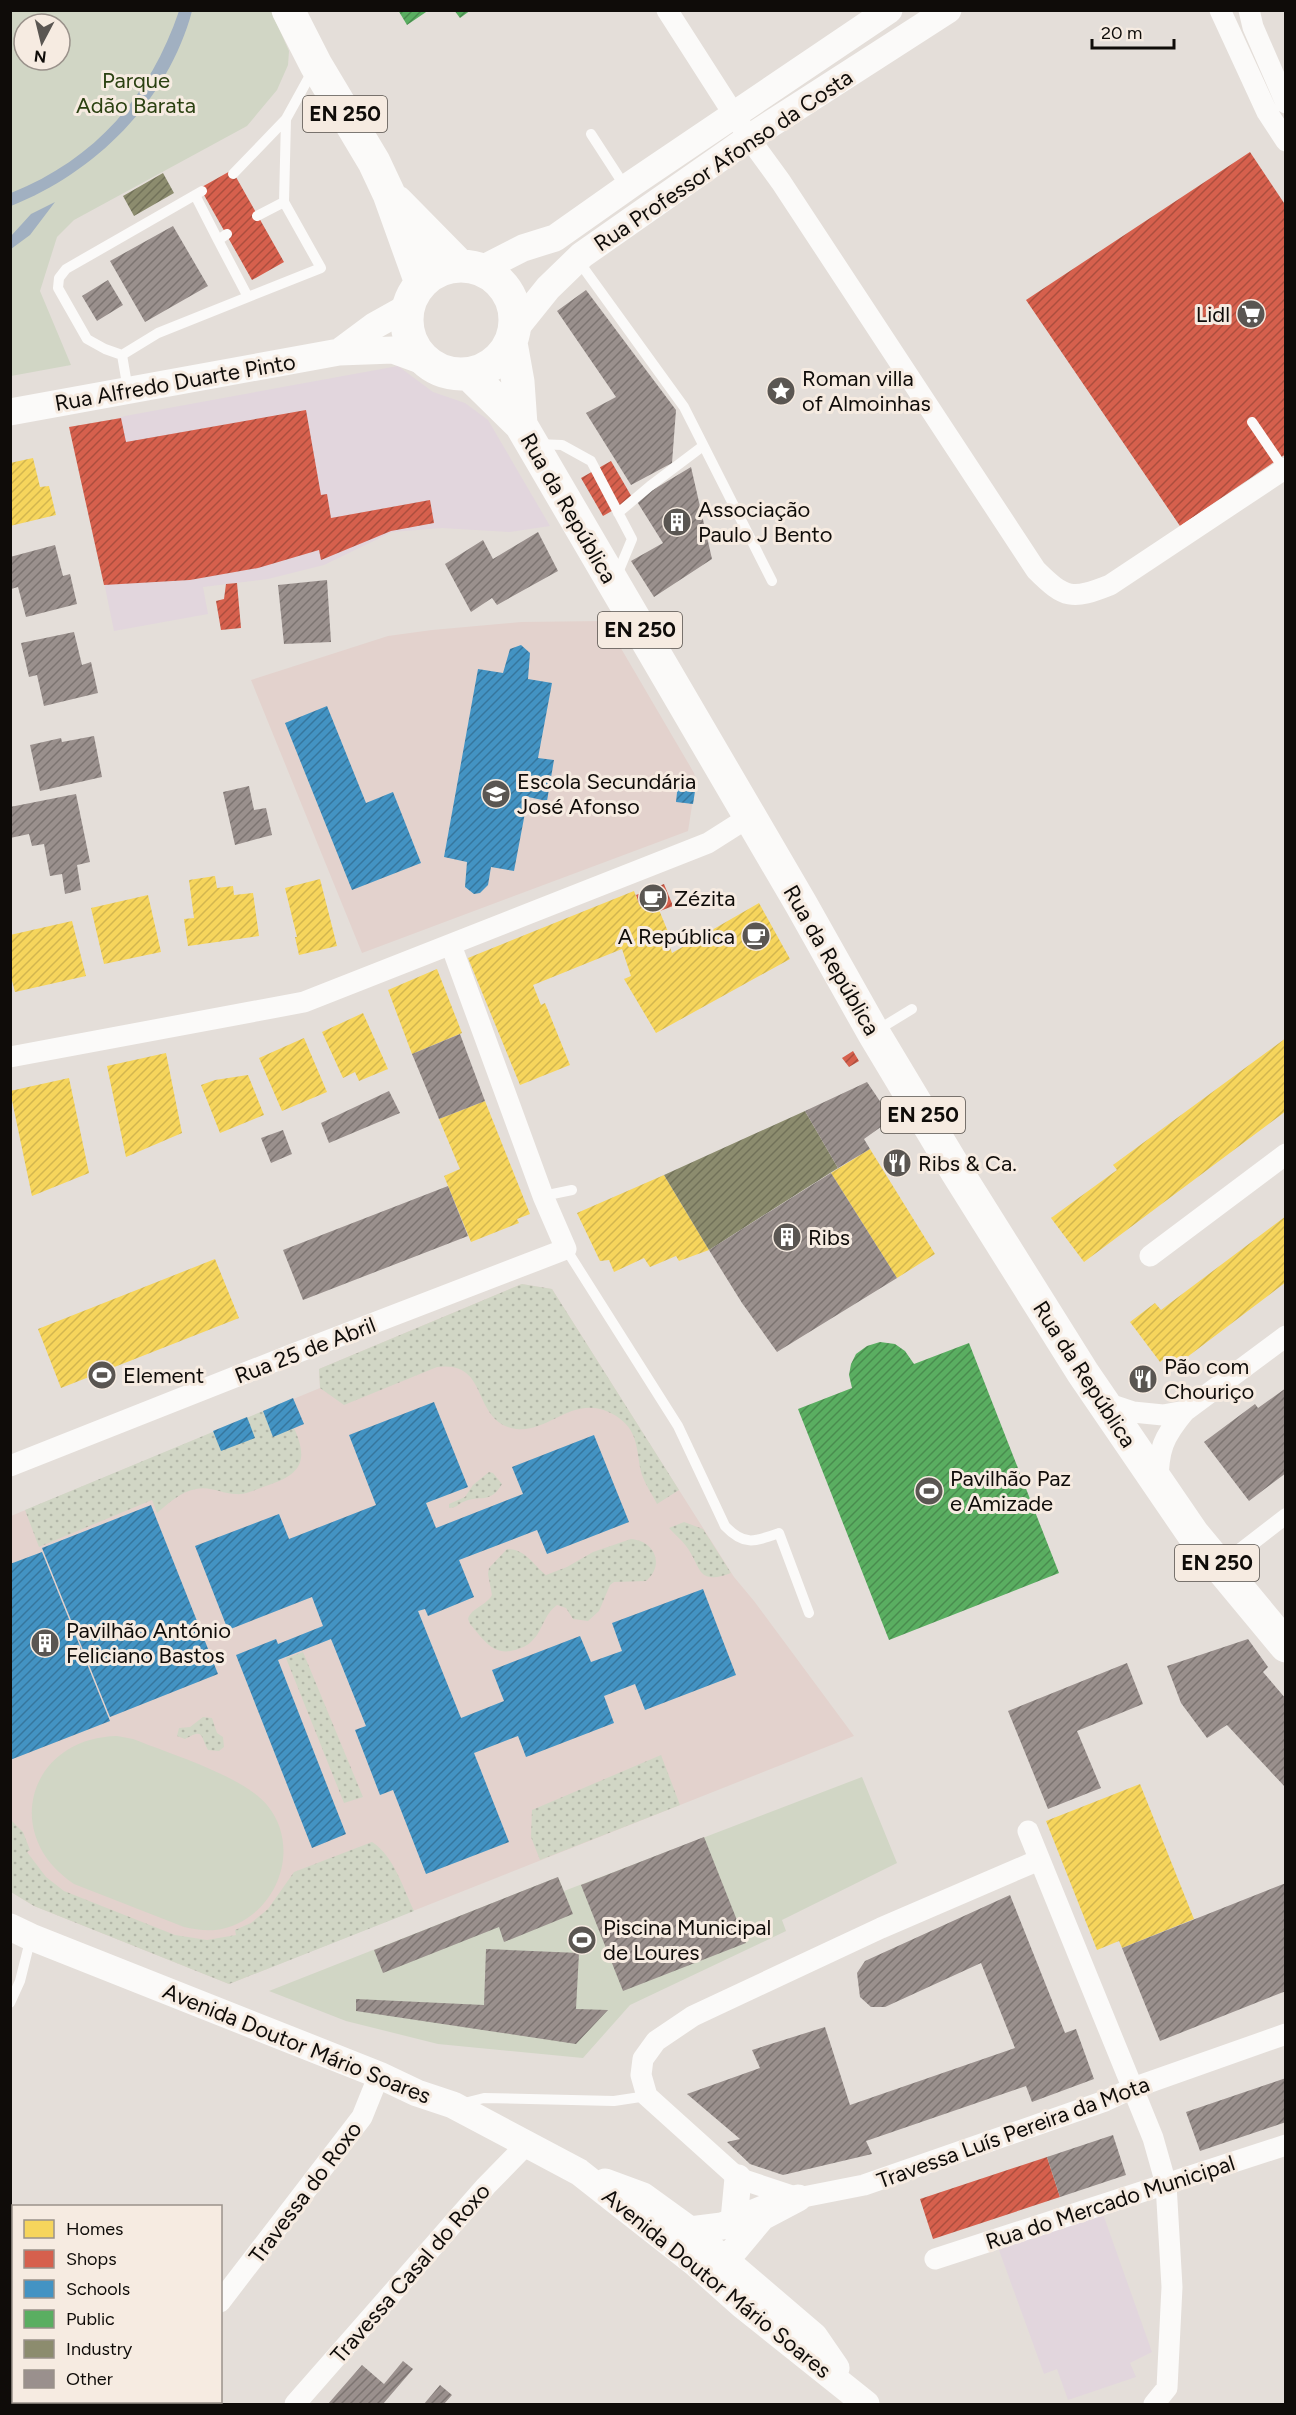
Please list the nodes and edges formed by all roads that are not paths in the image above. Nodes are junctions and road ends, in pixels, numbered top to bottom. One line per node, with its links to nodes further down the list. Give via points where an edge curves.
1 (288, 10): 7 (main road, EN 250)
2 (667, 10): 9 (street)
3 (888, 10): 9 (street, Rua Professor Afonso da Costa)
4 (948, 10): 12 (street, Rua Professor Afonso da Costa)
5 (1220, 10): 13 (street, via 1267,112)
6 (1249, 10): 8 (street)
7 (316, 65): 10 (lane); 15 (main road, EN 250)
8 (1286, 103)
9 (734, 114): 12 (street); 16 (street, Rua Professor Afonso da Costa)
10 (286, 119): 14 (lane); 17 (lane)
11 (591, 134): 16 (lane)
12 (749, 138): 16 (street, Rua Professor Afonso da Costa); 33 (street, via 1036,570 1052,586 1083,596 1110,585)
13 (1286, 141)
14 (233, 174)
15 (389, 194): 20 (main road, EN 250); 21 (main road, EN 250)
16 (638, 194): 19 (street, Rua Professor Afonso da Costa); 20 (street, Rua Professor Afonso da Costa, via 555,238)
17 (284, 202): 18 (lane); 22 (lane, via 321,268)
18 (257, 216)
19 (577, 259): 23 (street, Rua Professor Afonso da Costa, via 548,288); 32 (lane, via 684,407)
20 (471, 267): 21 (main road, via 438,271); 23 (main road, EN 250, via 500,280 512,298)
21 (415, 295): 24 (street, Rua Alfredo Duarte Pinto); 26 (main road, EN 250, via 407,327 413,346)
22 (248, 297): 25 (lane, via 158,333); 25 (lane, via 198,193 66,269 59,278 58,288 87,339)
23 (513, 336): 27 (main road, via 501,359); 31 (main road, Rua da República / EN 250)
24 (339, 352): 26 (street, Rua Alfredo Duarte Pinto, via 393,350); 28 (street, Rua Alfredo Duarte Pinto)
25 (122, 355): 28 (lane)
26 (426, 362): 27 (main road, via 446,373)
27 (470, 375): 31 (main road, Rua da República / EN 250)
28 (128, 390): 29 (street, Rua Alfredo Duarte Pinto)
29 (10, 412)
30 (1252, 422): 33 (lane)
31 (526, 434): 34 (lane, via 562,445 591,461); 36 (main road, Rua da República / EN 250)
32 (704, 446): 34 (lane); 35 (lane)
33 (1285, 468)
34 (618, 513): 36 (lane, via 632,539)
35 (771, 581)
36 (614, 584): 37 (main road, Rua da República / EN 250)
37 (749, 817): 38 (street, via 708,843); 40 (main road, Rua da República / EN 250)
38 (451, 945): 41 (street, via 304,1002); 44 (street)
39 (912, 1010): 40 (lane)
40 (873, 1032): 48 (main road, Rua da República / EN 250)
41 (10, 1057)
42 (1286, 1154): 46 (street)
43 (572, 1190): 44 (lane)
44 (543, 1196): 45 (street)
45 (566, 1249): 50 (street, Rua 25 de Abril); 54 (lane, via 678,1426 724,1526 745,1540 778,1533)
46 (1150, 1256)
47 (1286, 1336): 49 (street, Rua da República)
48 (1102, 1402): 49 (street, via 1133,1412); 51 (main road, Rua da República / EN 250)
49 (1185, 1412): 51 (street, Rua da República, via 1168,1432 1158,1460)
50 (10, 1466)
51 (1158, 1486): 53 (main road, Rua da República / EN 250)
52 (1286, 1516): 53 (street)
53 (1220, 1567): 55 (main road, Rua da República / EN 250)
54 (808, 1613)
55 (1286, 1646)
56 (1028, 1831): 57 (street)
57 (1039, 1860): 62 (street); 63 (street, via 693,2016 656,2041 643,2059 641,2075)
58 (21, 1932): 59 (lane, via 20,1980); 61 (street, Avenida Doutor Mário Soares)
59 (10, 2003)
60 (1286, 2034): 62 (street, Travessa Luís Pereira da Mota)
61 (379, 2075): 64 (street, Avenida Doutor Mário Soares); 76 (street, Travessa do Roxo, via 362,2117)
62 (1133, 2088): 69 (street); 70 (street, Travessa Luís Pereira da Mota, via 864,2185)
63 (647, 2096): 64 (lane, via 614,2102 484,2098); 68 (street)
64 (453, 2105): 65 (street, Avenida Doutor Mário Soares)
65 (527, 2144): 67 (street, Avenida Doutor Mário Soares); 78 (street, Travessa Casal do Roxo)
66 (1286, 2145): 69 (street, Rua do Mercado Municipal)
67 (579, 2172): 72 (street, Avenida Doutor Mário Soares, via 643,2196); 75 (street, Avenida Doutor Mário Soares)
68 (738, 2178): 70 (street, Travessa Luís Pereira da Mota); 71 (street)
69 (1166, 2184): 73 (street, Rua do Mercado Municipal); 79 (street, via 1172,2287 1167,2388)
70 (798, 2198): 71 (street); 74 (street, via 762,2217)
71 (734, 2220): 72 (street, via 722,2226)
72 (690, 2230): 74 (street, Avenida Doutor Mário Soares)
73 (935, 2259)
74 (726, 2260): 75 (street); 77 (street, Avenida Doutor Mário Soares, via 814,2336)
75 (722, 2287): 77 (street, Avenida Doutor Mário Soares)
76 (222, 2299)
77 (860, 2399)
78 (295, 2404)
79 (1154, 2404)

